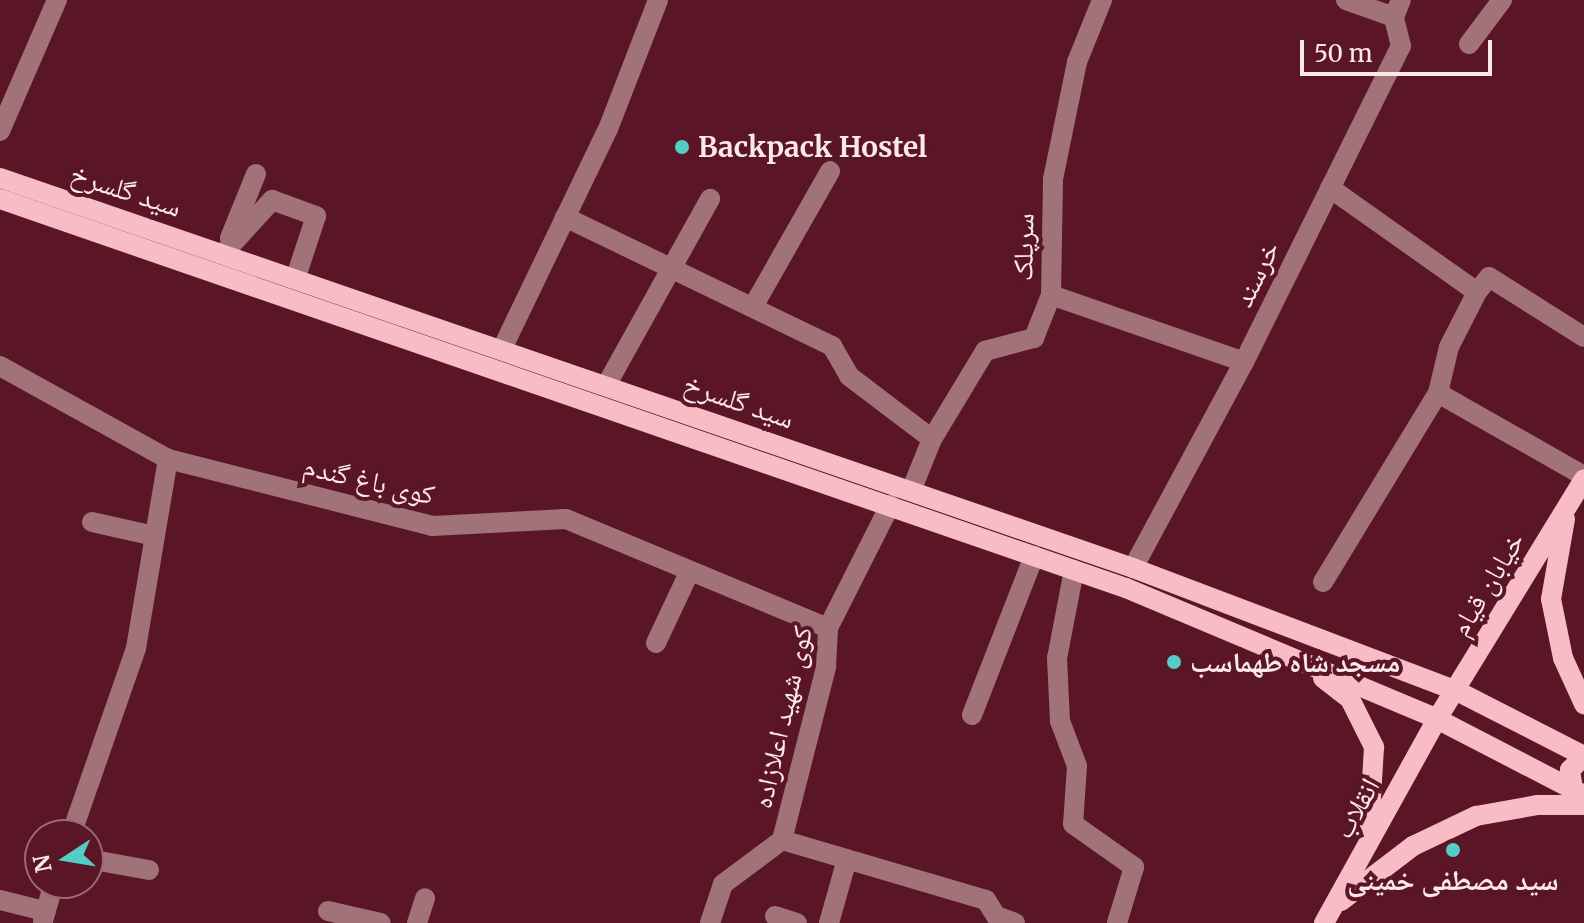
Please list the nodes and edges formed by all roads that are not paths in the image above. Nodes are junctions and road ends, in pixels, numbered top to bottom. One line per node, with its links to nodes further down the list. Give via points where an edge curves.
1 (57, 0): 8 (street)
2 (658, 0): 15 (street, via 608,129)
3 (1102, 0): 21 (street, سرپلک, via 1077,62 1053,179)
4 (1346, 0): 6 (street)
5 (1502, 0): 7 (street)
6 (1398, 8): 12 (street, خرسند, via 1401,46)
7 (1469, 44)
8 (0, 131)
9 (830, 171): 23 (street)
10 (256, 174): 16 (street)
11 (0, 178): 16 (main road, سید گلسرخ)
12 (1330, 188): 20 (street); 26 (street, خرسند)
13 (0, 199): 18 (main road, سید گلسرخ)
14 (710, 199): 17 (street)
15 (565, 217): 17 (street); 25 (street)
16 (224, 253): 18 (main road); 19 (main road, سید گلسرخ); 19 (street, via 272,200 316,216)
17 (671, 267): 23 (street); 28 (street)
18 (215, 273): 22 (main road, سید گلسرخ)
19 (296, 277): 22 (main road); 25 (main road, سید گلسرخ)
20 (1477, 292): 24 (street, via 1489,277); 29 (street, via 1449,347)
21 (1051, 295): 26 (street); 30 (street, سرپلک, via 1034,338 985,351)
22 (289, 298): 34 (main road, سید گلسرخ)
23 (754, 305): 30 (street, via 832,346 849,376)
24 (1584, 337)
25 (502, 349): 28 (main road, سید گلسرخ)
26 (1244, 362): 39 (street, خرسند)
27 (0, 366): 31 (street, کوی باغ گندم)
28 (607, 384): 33 (main road, سید گلسرخ)
29 (1438, 393): 32 (street); 42 (street)
30 (932, 439): 33 (street, سرپلک)
31 (168, 459): 37 (street); 41 (street, کوی باغ گندم, via 432,526 566,519)
32 (1584, 478): 35 (main road, خیابان قیام)
33 (911, 491): 39 (main road, سید گلسرخ)
34 (890, 505): 38 (main road, سید گلسرخ); 43 (street, کوی شهید اعلازاده)
35 (1567, 507): 46 (main road, خیابان قیام); 47 (main road, via 1551,599 1563,658)
36 (92, 522): 37 (street)
37 (154, 536): 52 (street, via 136,648)
38 (1034, 556): 40 (main road, سید گلسرخ); 48 (street)
39 (1133, 568): 46 (main road, سید گلسرخ)
40 (1074, 570): 45 (main road, سید گلسرخ); 70 (street, via 1057,658 1060,721 1077,766 1073,824 1134,867)
41 (689, 573): 43 (street, کوی باغ گندم); 44 (street)
42 (1323, 582)
43 (828, 628): 53 (street, کوی شهید اعلازاده, via 826,667)
44 (656, 643)
45 (1305, 662): 49 (main road, سید گلسرخ); 54 (main road, via 1350,699 1374,747)
46 (1455, 690): 49 (main road, خیابان قیام); 50 (main road, سید گلسرخ)
47 (1584, 704)
48 (972, 715)
49 (1437, 719): 51 (main road, سید گلسرخ); 54 (main road, انقلاب)
50 (1584, 756): 51 (main road, via 1570,770)
51 (1580, 797): 61 (main road, via 1476,816 1413,846)
52 (77, 819)
53 (782, 840): 55 (street); 66 (street, کوی شهید اعلازاده, via 723,884)
54 (1367, 846): 61 (main road, انقلاب)
55 (847, 859): 68 (street); 69 (street, via 986,900 996,916)
56 (104, 862): 57 (street)
57 (149, 870)
58 (425, 898): 65 (street)
59 (0, 900): 63 (street)
60 (328, 911): 64 (street)
61 (1329, 914)
62 (775, 916): 67 (street)
63 (43, 917)
64 (381, 923)
65 (417, 923)
66 (710, 923)
67 (797, 923)
68 (829, 923)
69 (1015, 923)
70 (1117, 923)

